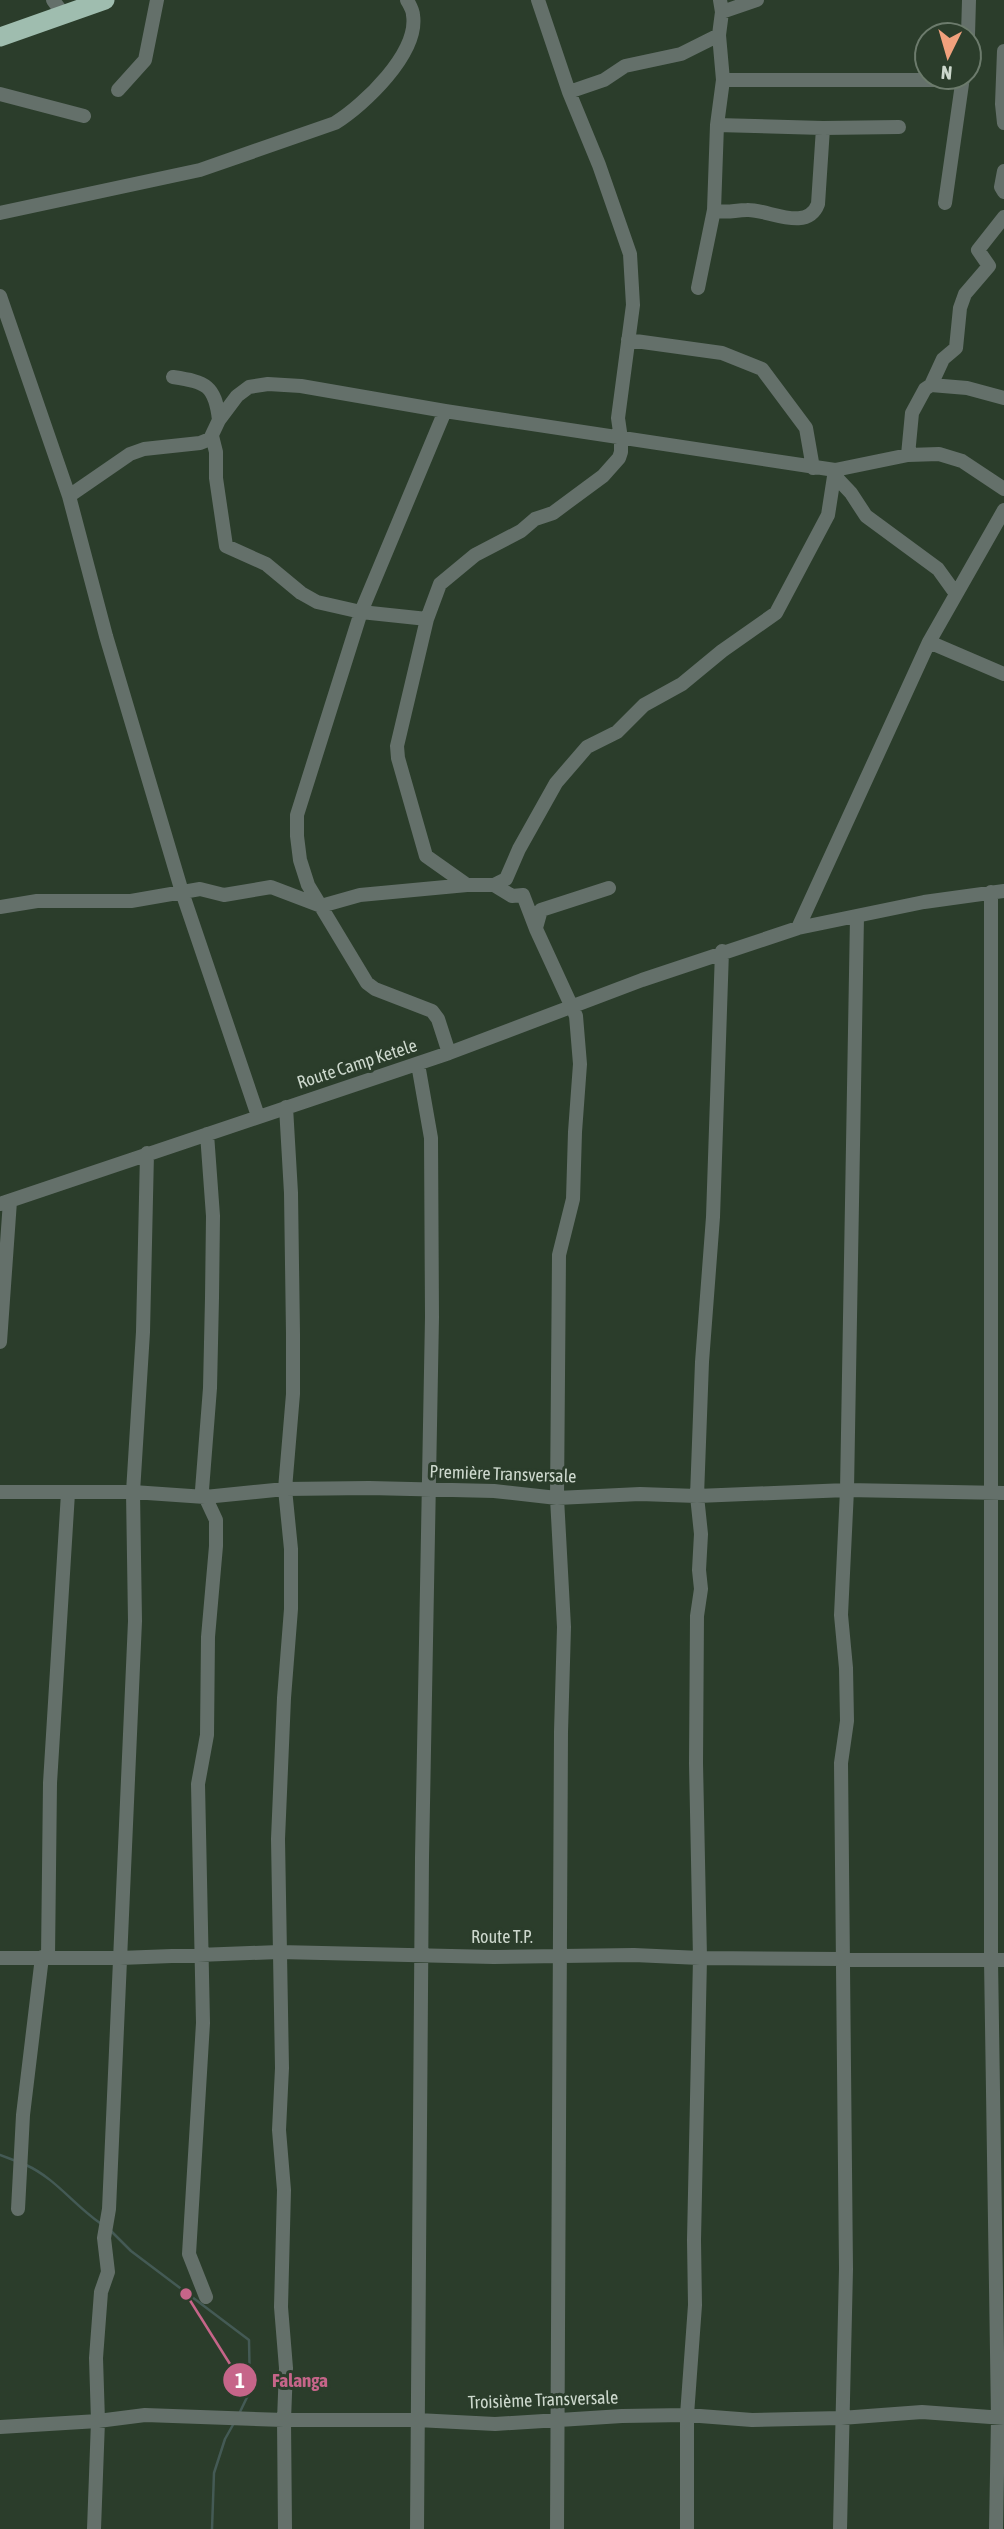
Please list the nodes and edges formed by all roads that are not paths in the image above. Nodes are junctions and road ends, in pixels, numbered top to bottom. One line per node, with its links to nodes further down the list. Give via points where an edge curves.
1 (105, 0): 8 (highway)
2 (157, 0): 15 (street, via 145,60)
3 (407, 0): 28 (street, via 414,16 394,71 335,123 200,170)
4 (538, 0): 17 (street)
5 (757, 0): 7 (street)
6 (969, 0): 9 (street)
7 (721, 6): 10 (street)
8 (58, 8): 11 (highway)
9 (968, 21)
10 (719, 35): 14 (street); 17 (street, via 681,54 625,66 604,80)
11 (0, 37)
12 (1004, 51): 20 (street)
13 (913, 79): 14 (street)
14 (723, 80): 21 (street)
15 (118, 90)
16 (961, 91): 26 (street)
17 (569, 92): 32 (street, via 630,254)
18 (0, 94): 19 (street)
19 (84, 116)
20 (1004, 123)
21 (717, 125): 23 (street); 27 (street)
22 (899, 127): 23 (street)
23 (823, 128): 27 (street, via 818,204 809,215 799,218 749,209)
24 (1004, 171): 25 (street)
25 (1004, 192)
26 (944, 203)
27 (714, 210): 30 (street)
28 (0, 213)
29 (1004, 217): 34 (street, via 978,250 989,266 965,293 956,348 943,359)
30 (698, 288)
31 (0, 296): 44 (street)
32 (628, 340): 39 (street, via 618,418); 41 (street, via 722,353 762,369 806,428)
33 (173, 377): 37 (street, via 204,384 217,401)
34 (931, 385): 35 (street); 40 (street, via 912,412)
35 (1004, 398)
36 (445, 411): 37 (street, via 268,384 249,387); 39 (street); 47 (street)
37 (219, 420): 38 (street)
38 (212, 436): 44 (street, via 200,443 130,454); 47 (street, via 226,546 266,564 317,602)
39 (621, 439): 41 (street); 48 (street, via 619,457 603,476 553,513 475,555 446,578)
40 (908, 455): 42 (street); 43 (street, via 951,457)
41 (813, 468): 42 (street)
42 (835, 473): 46 (street, via 866,516 938,569); 52 (street, via 828,515 776,613 682,684 644,705 617,732 587,747 556,783 506,878)
43 (1004, 489)
44 (69, 496): 54 (street)
45 (1004, 510): 46 (street)
46 (956, 594): 49 (street)
47 (361, 612): 48 (street); 56 (street, via 297,815 300,860)
48 (427, 619): 51 (street, via 398,758 426,856)
49 (929, 642): 50 (street); 59 (street)
50 (1004, 674)
51 (467, 885): 52 (street); 56 (street, via 360,895)
52 (494, 885): 60 (street, via 512,896 523,895)
53 (609, 888): 60 (street, via 541,910)
54 (182, 892): 56 (street, via 200,888 224,895 271,887); 57 (street, via 131,901 37,901); 66 (street)
55 (997, 892): 58 (street, Route Camp Ketele); 77 (street)
56 (321, 906): 63 (street, via 367,983 432,1011)
57 (0, 907)
58 (857, 916): 59 (street, Route Camp Ketele); 73 (street)
59 (798, 928): 61 (street, Route Camp Ketele)
60 (536, 929): 62 (street)
61 (722, 951): 62 (street, Route Camp Ketele); 78 (street)
62 (572, 1007): 63 (street, Route Camp Ketele); 80 (street, via 580,1064 573,1199 559,1255)
63 (449, 1053): 64 (street, Route Camp Ketele)
64 (418, 1064): 65 (street, Route Camp Ketele); 72 (street, via 431,1138)
65 (286, 1107): 66 (street, Route Camp Ketele); 71 (street, via 293,1394)
66 (258, 1116): 67 (street, Route Camp Ketele)
67 (207, 1134): 68 (street, Route Camp Ketele); 79 (street, via 213,1230)
68 (147, 1153): 69 (street, Route Camp Ketele); 75 (street)
69 (5, 1203): 70 (street)
70 (0, 1342)
71 (285, 1489): 72 (street, Première Transversale); 79 (street, Première Transversale); 81 (street, via 291,1609 278,1839)
72 (430, 1490): 80 (street, Première Transversale); 82 (street)
73 (847, 1490): 77 (street, Première Transversale); 78 (street, Première Transversale); 89 (street, via 841,1615 847,1721 841,1763)
74 (0, 1492): 76 (street, Première Transversale)
75 (133, 1492): 76 (street, Première Transversale); 79 (street, Première Transversale); 87 (street, via 135,1621)
76 (68, 1493): 85 (street, via 50,1783)
77 (997, 1493): 90 (street)
78 (697, 1496): 80 (street, Première Transversale); 88 (street, via 701,1535 696,1763)
79 (205, 1497): 83 (street, via 216,1520 216,1546 208,1637 207,1735 198,1784)
80 (557, 1498): 84 (street, via 564,1627)
81 (279, 1952): 82 (street, Route T.P.); 83 (street, Route T.P.); 96 (street)
82 (422, 1954): 84 (street, Route T.P.); 97 (street)
83 (200, 1955): 87 (street, Route T.P.); 92 (street, via 203,2023 189,2254)
84 (561, 1956): 88 (street, Route T.P.); 98 (street)
85 (45, 1957): 86 (street, Route T.P.); 87 (street, Route T.P.); 91 (street, via 23,2115)
86 (0, 1958)
87 (120, 1958): 99 (street, via 104,2238 108,2272 101,2292 96,2358)
88 (700, 1958): 89 (street, Route T.P.); 93 (street, via 695,2305)
89 (844, 1959): 90 (street, Route T.P.); 94 (street, via 846,2269)
90 (997, 1960): 95 (street)
91 (18, 2209)
92 (206, 2297)
93 (687, 2414): 94 (street, Troisième Transversale, via 752,2420); 98 (street, Troisième Transversale); 105 (street)
94 (841, 2418): 95 (street, Troisième Transversale, via 922,2412); 106 (street)
95 (1001, 2418): 107 (street)
96 (284, 2420): 97 (street, Troisième Transversale); 99 (street, Troisième Transversale, via 145,2415); 102 (street)
97 (417, 2420): 98 (street, Troisième Transversale, via 495,2424); 103 (street)
98 (556, 2420): 104 (street)
99 (98, 2421): 100 (street, Troisième Transversale); 101 (street)
100 (0, 2427)
101 (94, 2529)
102 (285, 2529)
103 (417, 2529)
104 (556, 2529)
105 (687, 2529)
106 (840, 2529)
107 (996, 2529)

